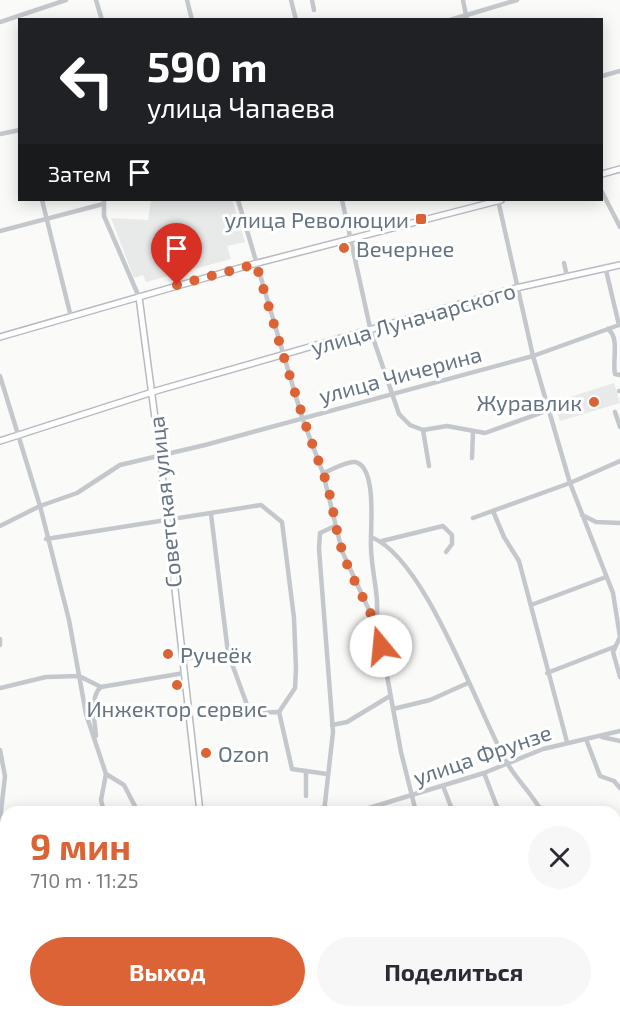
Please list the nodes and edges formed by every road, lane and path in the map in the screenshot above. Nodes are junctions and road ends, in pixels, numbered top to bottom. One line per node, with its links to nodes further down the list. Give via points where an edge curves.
1 (66, 0): 13 (street)
2 (96, 0): 10 (street)
3 (187, 0): 11 (street)
4 (291, 0): 12 (street)
5 (312, 0): 8 (street)
6 (463, 0): 9 (street)
7 (517, 0): 9 (street)
8 (314, 10)
9 (466, 17)
10 (101, 18)
11 (192, 18)
12 (296, 18)
13 (0, 22)
14 (620, 71): 15 (street)
15 (603, 76)
16 (18, 130): 17 (street)
17 (0, 134)
18 (620, 169): 19 (main road)
19 (603, 174)
20 (603, 194): 28 (street)
21 (42, 201): 27 (street)
22 (238, 201): 32 (street)
23 (342, 201): 30 (street)
24 (495, 201): 30 (main road)
25 (499, 201): 36 (street)
26 (103, 202): 27 (street); 37 (street, Советская улица, via 109,230)
27 (46, 218): 29 (street); 38 (street)
28 (620, 227)
29 (0, 231)
30 (350, 240): 32 (main road); 41 (street)
31 (564, 263): 35 (street)
32 (256, 264): 37 (main road); 43 (street)
33 (620, 265): 34 (main road, улица Луначарского)
34 (605, 266): 35 (main road, улица Луначарского); 39 (street, via 619,325)
35 (567, 276): 36 (main road, улица Луначарского)
36 (516, 288): 41 (main road, улица Луначарского); 44 (street)
37 (139, 297): 38 (main road); 47 (main road, Советская улица)
38 (71, 317): 42 (main road)
39 (608, 329): 40 (street); 44 (street, улица Чичерина); 45 (street, via 616,337 614,368 615,374)
40 (620, 331)
41 (371, 332): 43 (main road, улица Луначарского); 48 (street)
42 (0, 337)
43 (283, 355): 47 (main road, улица Луначарского); 51 (street)
44 (533, 356): 48 (street, улица Чичерина); 49 (street)
45 (620, 375)
46 (0, 376): 55 (street)
47 (152, 392): 55 (main road, улица Луначарского); 57 (main road, Советская улица)
48 (391, 394): 51 (street, улица Чичерина); 53 (street, via 399,414 410,425)
49 (549, 410): 54 (street, via 494,431); 62 (street)
50 (615, 412): 52 (street)
51 (302, 417): 57 (street, улица Чичерина); 61 (street)
52 (620, 427)
53 (423, 430): 54 (street, via 447,426); 60 (street)
54 (473, 432): 58 (street)
55 (16, 434): 56 (main road, улица Луначарского); 63 (street)
56 (0, 441)
57 (160, 456): 63 (street, улица Чичерина, via 120,465 76,493); 68 (main road, Советская улица)
58 (472, 458)
59 (620, 461): 62 (street)
60 (429, 466)
61 (323, 474): 71 (street); 72 (street, via 351,462 365,469 370,486)
62 (570, 483): 64 (street); 66 (street)
63 (40, 506): 70 (street, улица Чичерина); 73 (street)
64 (493, 511): 67 (street); 77 (street, via 519,561)
65 (211, 514): 68 (street); 83 (street); 94 (street, via 261,505 282,522 294,618 295,688)
66 (582, 515): 69 (street, via 596,522); 76 (street)
67 (473, 518)
68 (166, 521): 73 (street); 84 (main road, Советская улица)
69 (620, 523)
70 (0, 526)
71 (335, 526): 78 (street, via 349,570); 95 (street, via 320,533 319,549)
72 (371, 537): 74 (street); 78 (street, via 379,606)
73 (46, 539): 87 (street, via 69,620)
74 (382, 541): 75 (street, via 443,526 452,535); 89 (street, via 416,581 437,614)
75 (446, 552)
76 (606, 577): 77 (street); 82 (street, via 618,616 620,637)
77 (531, 605): 86 (street)
78 (376, 624): 92 (street)
79 (0, 639): 81 (street)
80 (620, 643): 82 (street)
81 (0, 645)
82 (615, 647): 86 (street); 88 (street, via 612,652)
83 (228, 653): 84 (street); 94 (street, via 250,713)
84 (182, 659): 85 (main road, Советская улица)
85 (184, 673): 90 (street); 115 (main road, Советская улица)
86 (547, 673): 101 (street)
87 (79, 676): 90 (street); 91 (street, via 46,677); 99 (street)
88 (620, 677)
89 (468, 683): 93 (street, via 430,700); 103 (street)
90 (101, 687): 99 (street, via 94,704)
91 (0, 688)
92 (390, 696): 93 (street); 95 (street, via 347,722)
93 (393, 709): 110 (street)
94 (279, 712): 104 (street, via 292,769)
95 (333, 725): 107 (street)
96 (620, 731): 97 (street, улица Фрунзе)
97 (598, 737): 98 (street, улица Фрунзе); 100 (street)
98 (586, 740): 101 (street, улица Фрунзе); 109 (street, via 600,776 614,780)
99 (96, 741): 106 (street)
100 (620, 741)
101 (567, 742): 103 (street, улица Фрунзе)
102 (0, 750): 112 (street, via 5,776)
103 (507, 764): 105 (street, улица Фрунзе); 121 (street)
104 (306, 771): 107 (street); 111 (street)
105 (484, 773): 108 (street, улица Фрунзе); 120 (street)
106 (106, 774): 113 (street); 114 (street, via 124,785)
107 (327, 774): 116 (street)
108 (444, 786): 110 (street, улица Фрунзе); 119 (street)
109 (620, 788)
110 (412, 795): 117 (street, улица Фрунзе); 118 (street)
111 (306, 796)
112 (2, 806)
113 (102, 806)
114 (135, 806)
115 (199, 806)
116 (324, 806)
117 (381, 806)
118 (415, 806)
119 (451, 806)
120 (497, 806)
121 (538, 806)

